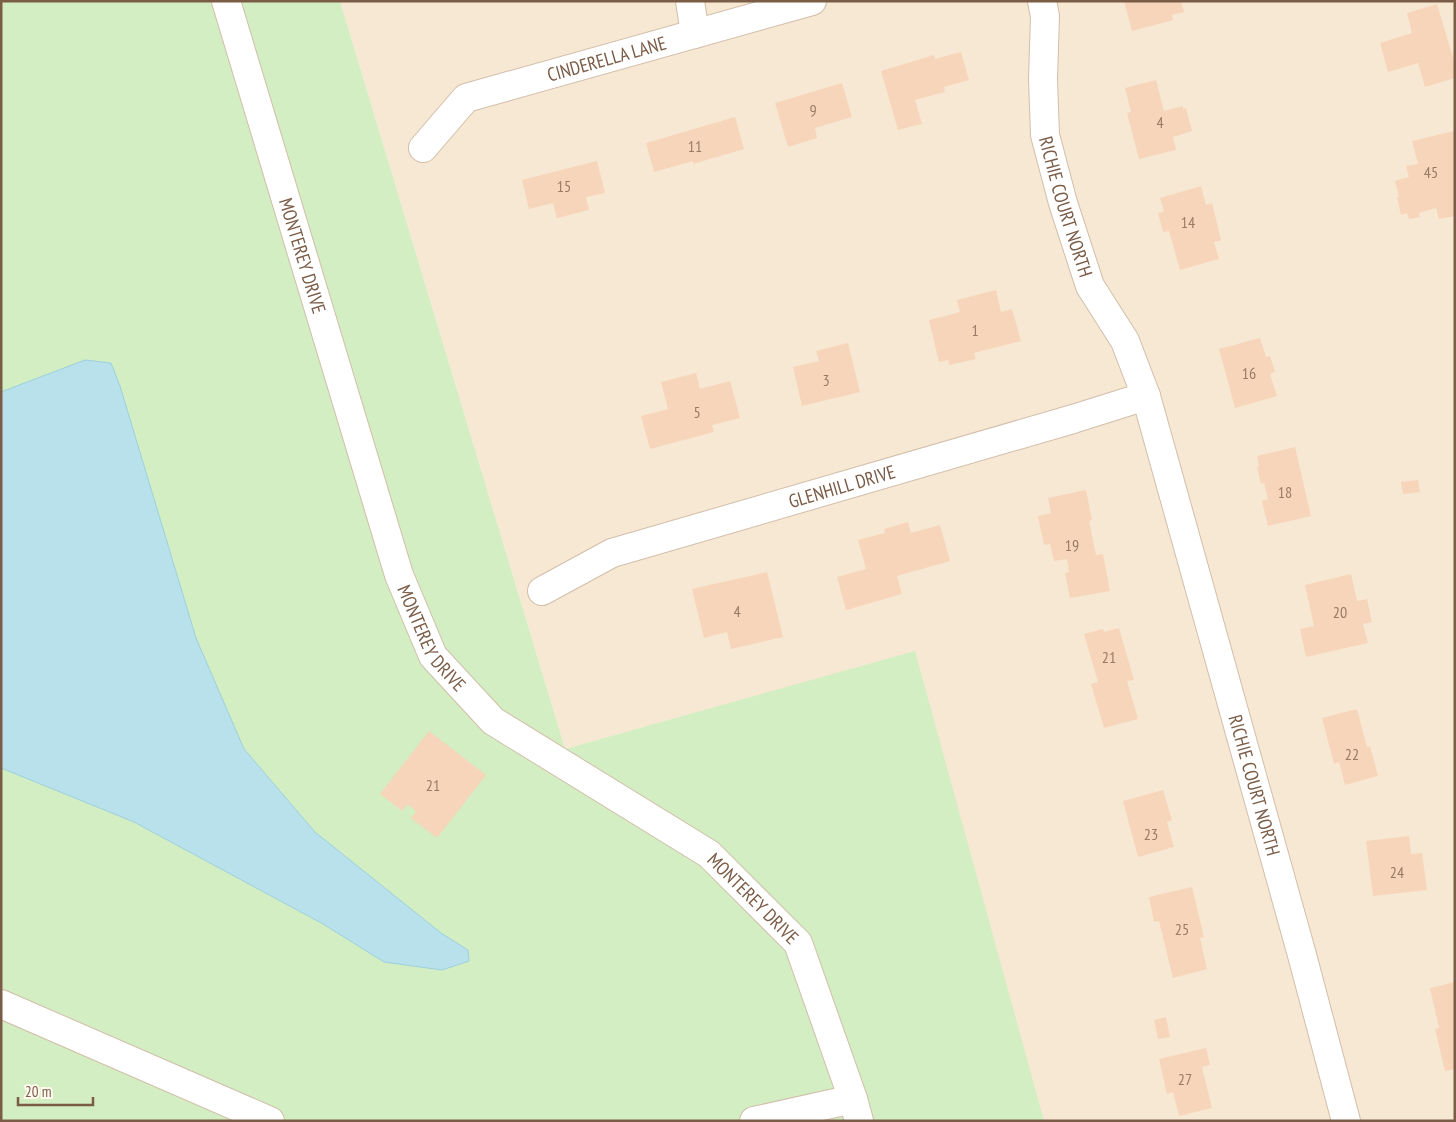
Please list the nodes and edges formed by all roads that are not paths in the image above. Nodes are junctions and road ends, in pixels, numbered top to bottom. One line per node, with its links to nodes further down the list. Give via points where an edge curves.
1 (226, 1): 10 (street, MONTEREY DRIVE, via 400,575 433,656 492,721 709,854 798,943)
2 (690, 1): 5 (street)
3 (812, 1): 5 (street, CINDERELLA LANE)
4 (1042, 1): 7 (street, RICHIE COURT NORTH, via 1045,16 1043,79 1046,135 1063,203 1090,286 1125,341)
5 (695, 34): 6 (street, CINDERELLA LANE, via 466,98)
6 (423, 148)
7 (1146, 396): 8 (street, GLENHILL DRIVE, via 612,553); 13 (street, RICHIE COURT NORTH)
8 (542, 591)
9 (1, 1004): 11 (street)
10 (856, 1110): 12 (street)
11 (270, 1121)
12 (754, 1121)
13 (1346, 1121)

